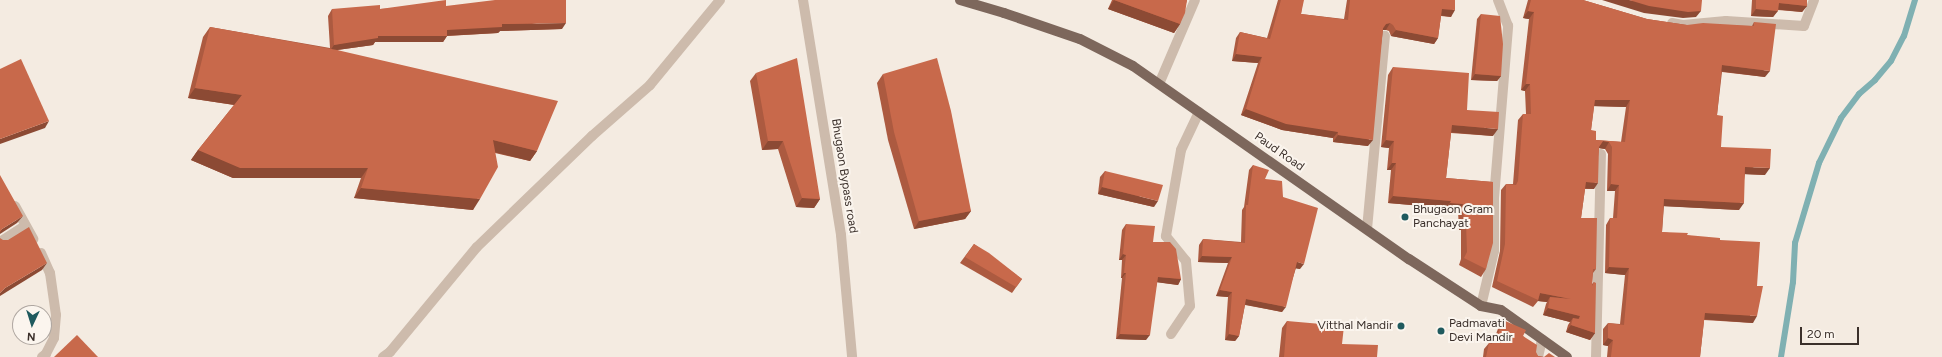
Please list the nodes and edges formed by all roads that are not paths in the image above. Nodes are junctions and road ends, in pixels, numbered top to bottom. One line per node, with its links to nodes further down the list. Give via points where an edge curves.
1 (720, 0): 20 (street, via 650,85 592,136 477,247 390,352)
2 (803, 0): 21 (street, Bhugaon Bypass road, via 841,235)
3 (960, 0): 9 (main road, Paud Road, via 1080,40 1133,66)
4 (1195, 0): 9 (street)
5 (1498, 0): 16 (street, via 1508,26 1494,198 1494,250)
6 (1814, 0): 7 (street, via 1804,26 1726,20 1683,25)
7 (1663, 22)
8 (1385, 36): 14 (street)
9 (1159, 84): 10 (main road, Paud Road)
10 (1199, 112): 14 (main road, Paud Road); 17 (street, via 1181,150 1166,236 1186,261 1190,306)
11 (1601, 154): 24 (street)
12 (11, 200): 13 (street)
13 (26, 226): 15 (street); 19 (street, via 45,259 50,274 56,315 54,338)
14 (1366, 228): 16 (main road, Paud Road)
15 (0, 242)
16 (1481, 306): 18 (main road, Paud Road, via 1501,310)
17 (1171, 334)
18 (1542, 339): 22 (street); 23 (main road, Paud Road)
19 (42, 357)
20 (383, 357)
21 (852, 357)
22 (1538, 357)
23 (1567, 357)
24 (1596, 357)

